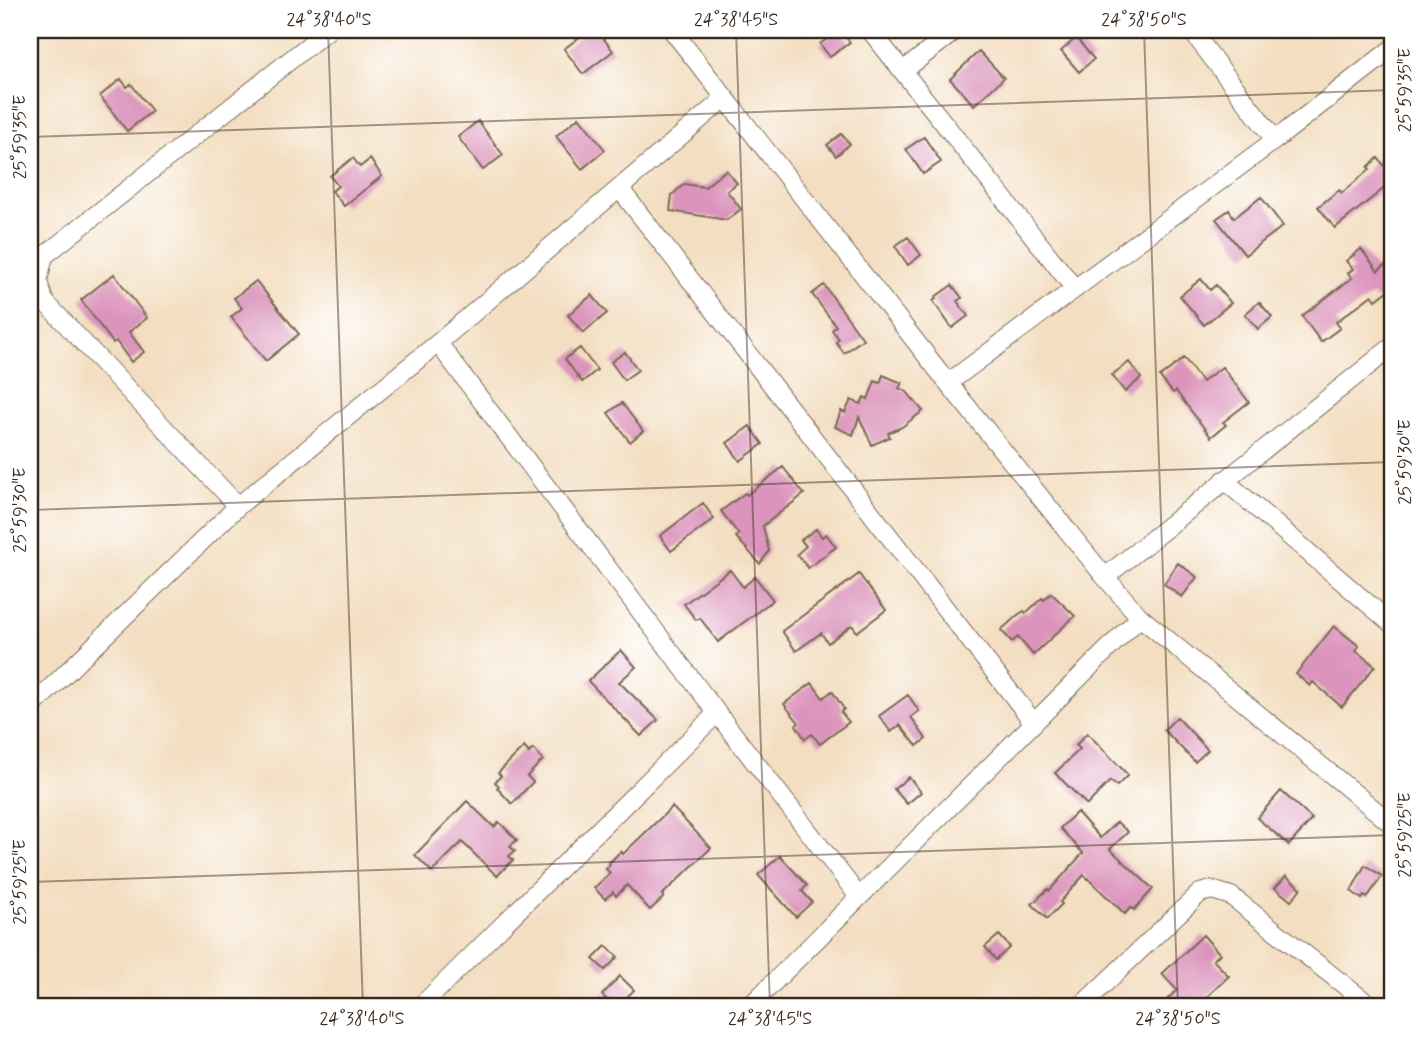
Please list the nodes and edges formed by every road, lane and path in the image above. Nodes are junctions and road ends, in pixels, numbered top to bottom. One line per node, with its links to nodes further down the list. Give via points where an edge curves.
1 (328, 30): 16 (street, via 44,256 38,281 44,300)
2 (672, 30): 8 (street)
3 (870, 30): 7 (street)
4 (956, 30): 7 (street)
5 (1191, 30): 9 (street)
6 (1393, 48): 9 (street)
7 (903, 71): 11 (street)
8 (724, 98): 10 (street); 14 (street)
9 (1275, 140): 11 (street)
10 (620, 190): 12 (street); 22 (street)
11 (1076, 289): 14 (street)
12 (439, 343): 16 (street); 21 (street)
13 (1393, 346): 15 (street)
14 (948, 383): 17 (street)
15 (1224, 480): 17 (street); 19 (street)
16 (238, 506): 20 (street)
17 (1105, 576): 18 (street)
18 (1140, 617): 22 (street); 23 (street)
19 (1393, 625)
20 (30, 708)
21 (717, 713): 24 (street); 25 (street)
22 (1034, 723): 24 (street)
23 (1393, 825)
24 (859, 897): 26 (street)
25 (420, 1007)
26 (749, 1007)
27 (1080, 1007): 28 (street, via 1200,894 1212,890 1230,896)
28 (1372, 1007)

